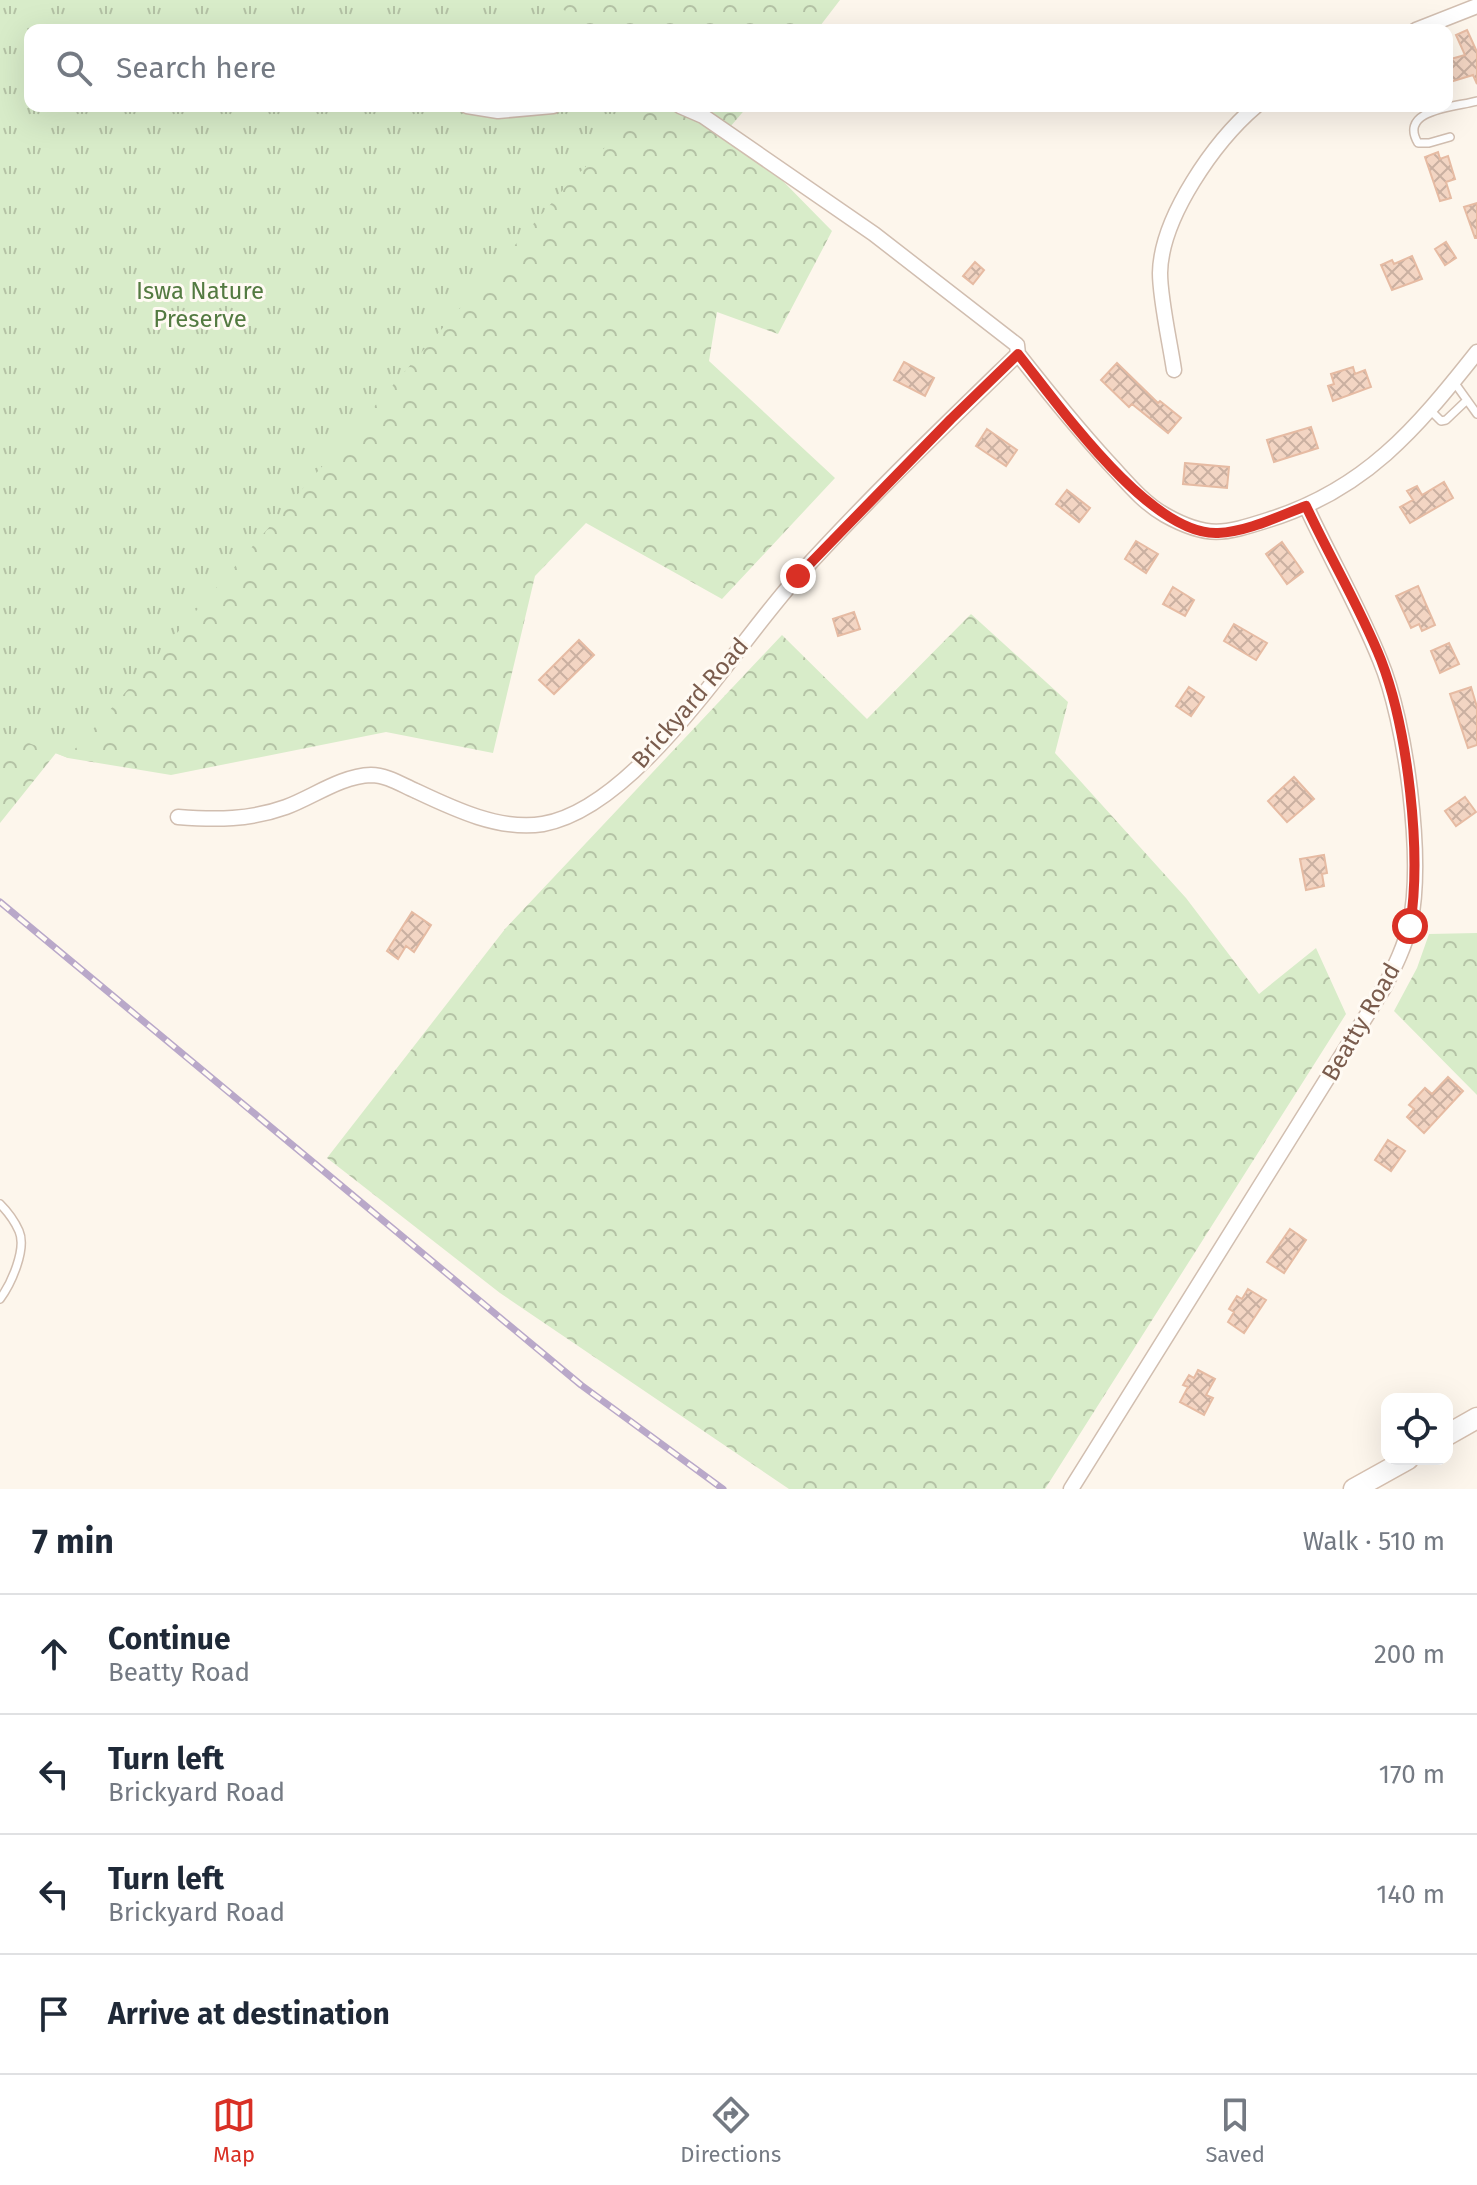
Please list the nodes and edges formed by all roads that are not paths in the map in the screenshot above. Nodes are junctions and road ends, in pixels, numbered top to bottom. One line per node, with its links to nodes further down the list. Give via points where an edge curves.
1 (1477, 6): 2 (street)
2 (1431, 24)
3 (1477, 101): 4 (lane)
4 (1453, 106)
5 (691, 112): 10 (street, via 874,234 1017,345)
6 (1251, 112): 11 (street, via 1219,147 1171,219 1160,272)
7 (1430, 112): 8 (lane, via 1413,125 1418,143)
8 (1450, 137)
9 (1477, 352): 12 (street)
10 (1018, 354): 16 (street, via 1129,486 1165,516 1217,533); 17 (street, Brickyard Road, via 798,576 656,749 576,812 520,825 467,813 387,778 368,775 257,815)
11 (1174, 370)
12 (1454, 382): 13 (lane); 14 (street)
13 (1467, 400): 14 (lane, via 1446,420); 15 (lane)
14 (1431, 411): 16 (street, via 1378,463)
15 (1477, 414)
16 (1306, 506): 23 (street, Beatty Road, via 1360,613 1388,683 1414,837 1410,926 1385,986)
17 (178, 817)
18 (0, 1204): 19 (lane, via 20,1233 20,1251)
19 (0, 1299)
20 (1477, 1418): 21 (street)
21 (1453, 1432)
22 (1397, 1465): 24 (street)
23 (1071, 1489)
24 (1354, 1489)

